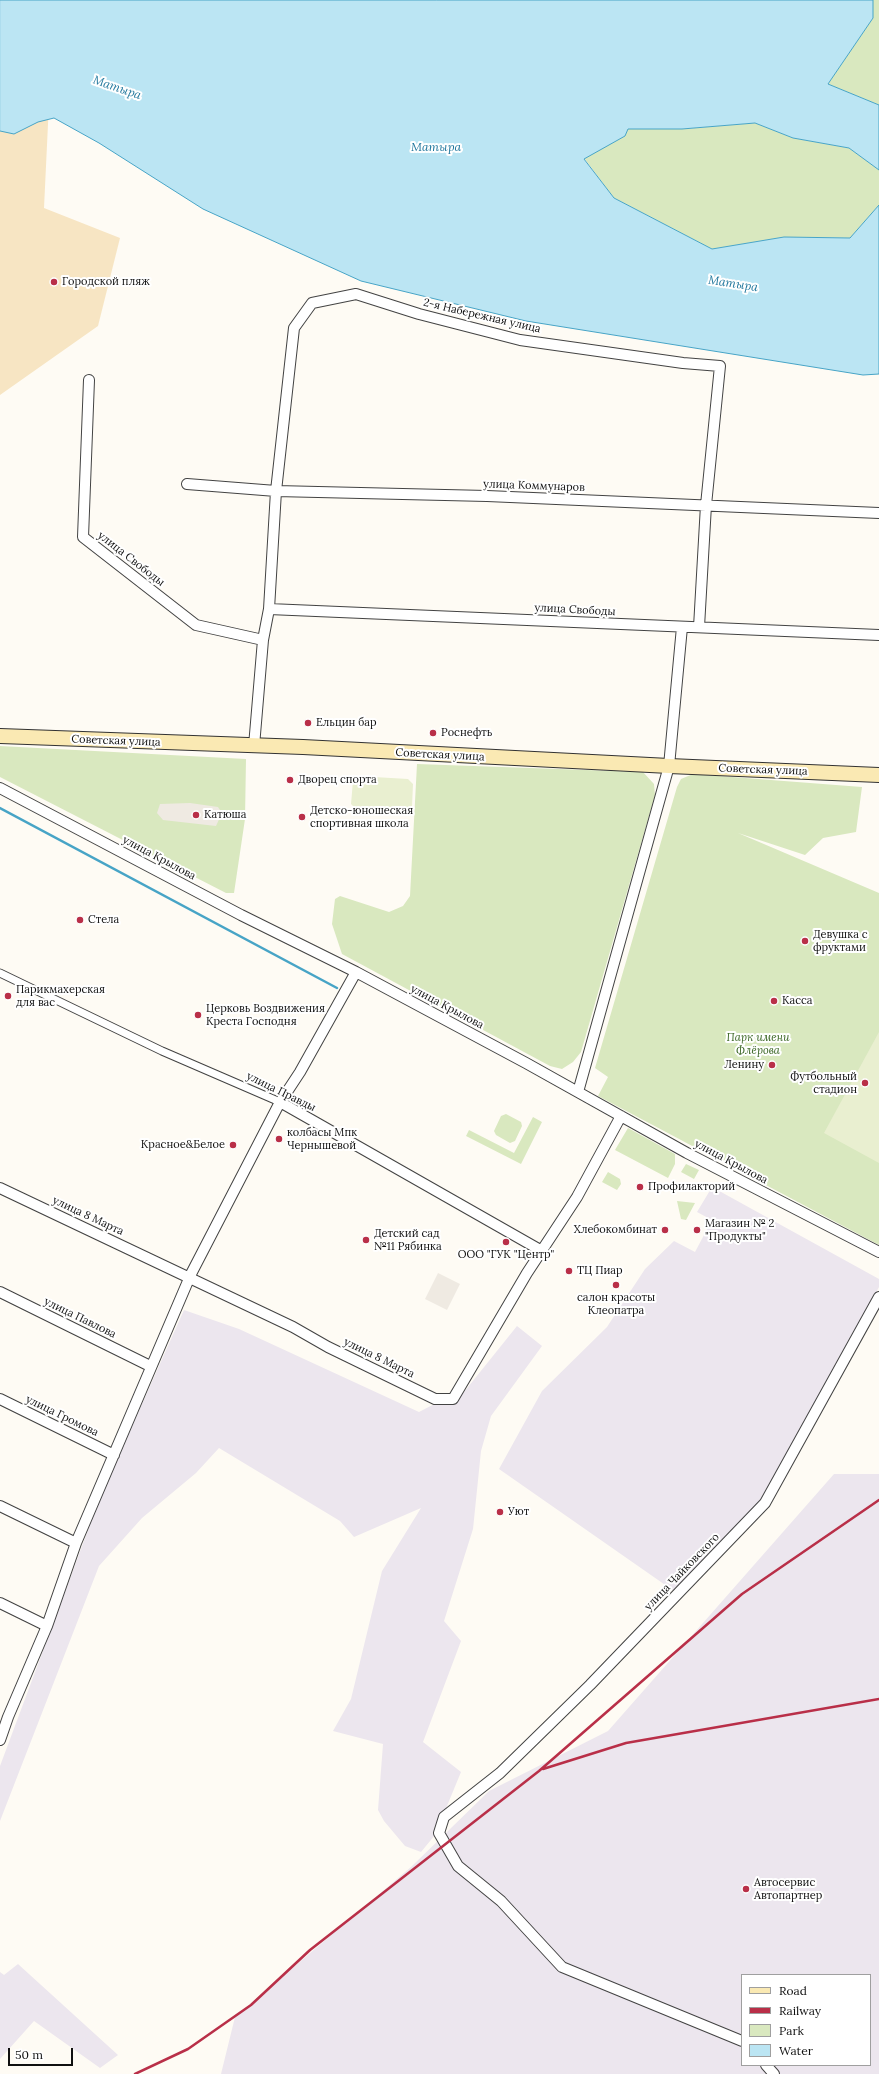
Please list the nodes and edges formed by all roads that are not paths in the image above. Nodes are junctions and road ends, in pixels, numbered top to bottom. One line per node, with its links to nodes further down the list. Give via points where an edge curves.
1 (89, 380): 10 (street, улица Свободы, via 83,537 196,625)
2 (187, 484): 3 (street, улица Коммунаров)
3 (276, 491): 4 (street, улица Коммунаров); 4 (street, 2-я Набережная улица, via 294,328 312,303 356,294 419,314 520,340 720,366); 6 (street)
4 (706, 505): 5 (street, улица Коммунаров); 8 (street)
5 (879, 513)
6 (269, 609): 7 (street, улица Свободы); 10 (street)
7 (682, 627): 8 (street, улица Свободы); 13 (street)
8 (699, 627): 9 (street, улица Свободы)
9 (879, 635)
10 (263, 640): 12 (street)
11 (0, 736): 12 (main road, Советская улица)
12 (254, 746): 13 (main road, Советская улица)
13 (669, 766): 14 (main road, Советская улица); 18 (street)
14 (879, 775)
15 (0, 788): 16 (street, улица Крылова, via 241,915)
16 (356, 972): 18 (street, улица Крылова); 19 (street, via 300,1072)
17 (0, 973): 19 (street, улица Правды, via 162,1051)
18 (578, 1092): 20 (street, улица Крылова)
19 (280, 1102): 22 (street, улица Правды); 24 (street)
20 (621, 1116): 22 (street, улица 8 Марта, via 577,1197); 23 (street, улица Крылова)
21 (0, 1188): 24 (street, улица 8 Марта)
22 (542, 1251): 24 (street, улица 8 Марта, via 453,1399 445,1400 435,1399)
23 (879, 1252)
24 (190, 1276): 27 (street)
25 (0, 1292): 27 (street, улица Павлова)
26 (879, 1297): 36 (street, улица Чайковского, via 765,1503 590,1685 500,1773 444,1817 439,1833 458,1866 501,1901 562,1967)
27 (150, 1366): 29 (street)
28 (0, 1399): 29 (street, улица Громова)
29 (114, 1455): 31 (street)
30 (0, 1506): 31 (street)
31 (76, 1543): 33 (street)
32 (0, 1603): 33 (street)
33 (47, 1626): 34 (street)
34 (4, 1715): 35 (street)
35 (0, 1740)
36 (741, 2041)
37 (767, 2066): 38 (street)
38 (774, 2074)

